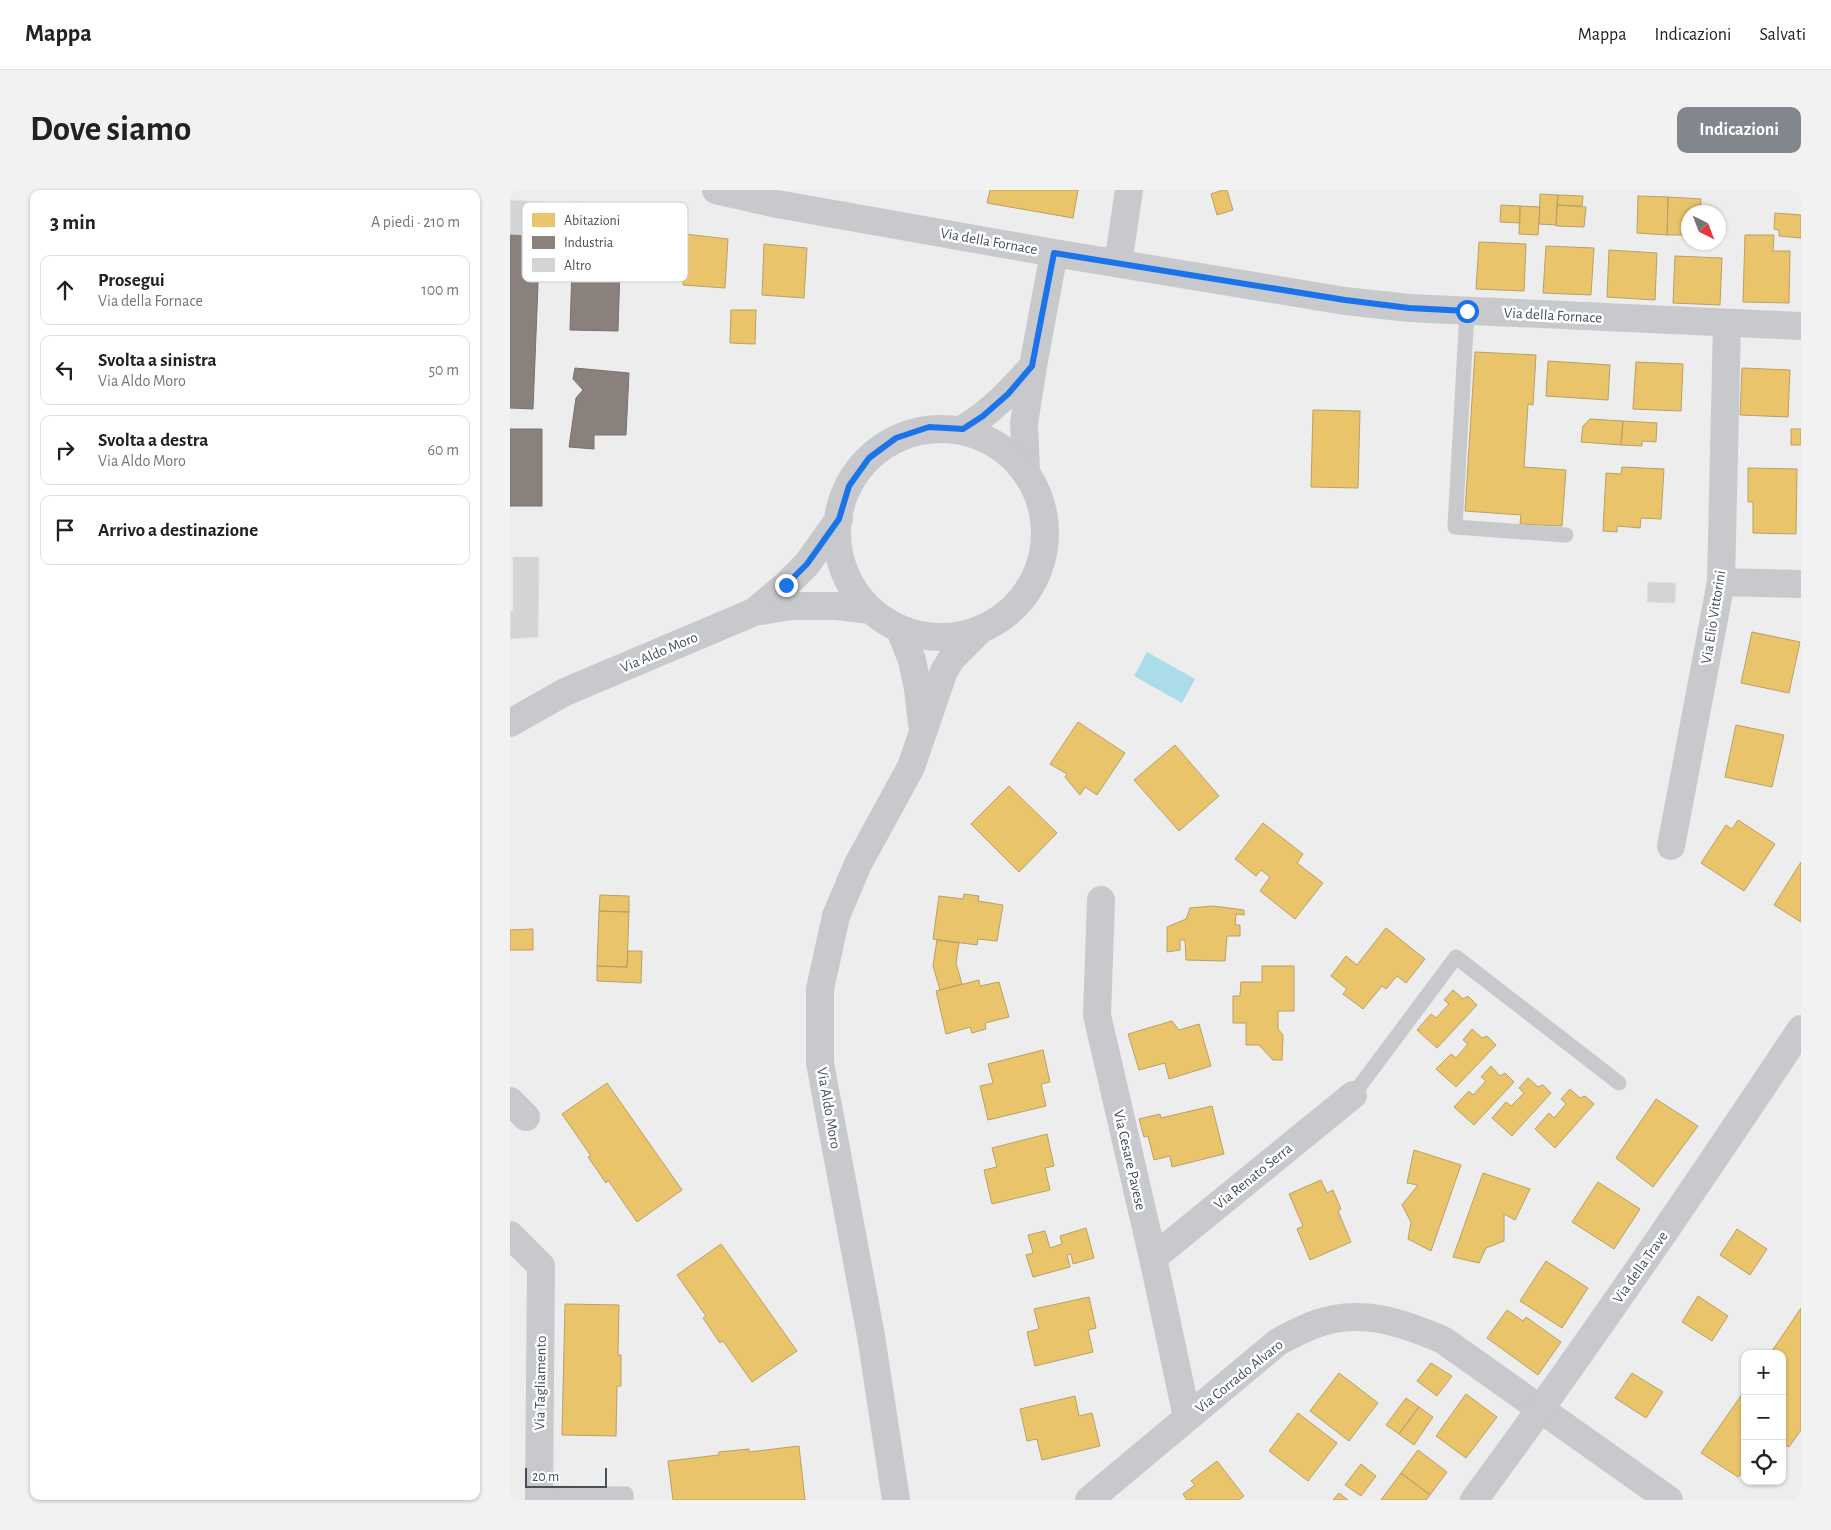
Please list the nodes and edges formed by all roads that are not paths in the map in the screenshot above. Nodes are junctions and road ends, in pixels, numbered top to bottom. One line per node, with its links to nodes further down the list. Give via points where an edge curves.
1 (716, 190): 3 (street, Via della Fornace, via 777,204)
2 (1129, 190): 4 (street)
3 (1054, 253): 4 (street, Via della Fornace); 8 (street, Via Aldo Moro)
4 (1125, 265): 5 (street, Via della Fornace, via 1345,300)
5 (1467, 311): 6 (street, Via della Fornace); 12 (lane, via 1454,527)
6 (1727, 324): 7 (street, Via della Fornace); 13 (street, Via Elio Vittorini)
7 (1801, 326)
8 (1032, 366): 9 (street, Via Aldo Moro, via 1008,394); 10 (street, Via Aldo Moro, via 1024,423)
9 (963, 429): 10 (street, Via Aldo Moro, via 998,444); 11 (street, Via Aldo Moro, via 929,427 896,438 869,458 849,486)
10 (1026, 473): 18 (street, Via Aldo Moro, via 1040,504 1044,540 1036,573 1014,605)
11 (839, 519): 15 (street, Via Aldo Moro, via 840,552 851,584); 16 (street, Via Aldo Moro, via 807,564)
12 (1566, 535)
13 (1721, 582): 14 (street); 23 (street, Via Elio Vittorini)
14 (1801, 584)
15 (871, 610): 16 (street, Via Aldo Moro, via 791,606); 17 (street, Via Aldo Moro)
16 (754, 612): 19 (street, Via Aldo Moro)
17 (900, 630): 18 (street, Via Aldo Moro, via 928,639 954,639); 22 (street, Via Aldo Moro, via 914,670)
18 (978, 632): 22 (street, Via Aldo Moro, via 952,658 944,671)
19 (565, 692): 20 (street, Via Aldo Moro); 21 (street, Via Aldo Moro)
20 (510, 706)
21 (510, 722)
22 (923, 732): 34 (street, Via Aldo Moro, via 911,767 858,864 836,916 820,989 820,1063 871,1336)
23 (1671, 846)
24 (1101, 900): 29 (street, Via Cesare Pavese, via 1096,1015)
25 (1801, 1029): 30 (street, Via della Trave, via 1664,1234)
26 (1619, 1083): 27 (lane, via 1456,958)
27 (1352, 1095): 29 (street, Via Renato Serra)
28 (510, 1235): 32 (street, Via Tagliamento, via 541,1266)
29 (1153, 1258): 31 (street, Via Cesare Pavese)
30 (1541, 1409): 31 (street, Via Corrado Alvaro, via 1443,1340 1406,1324 1367,1316 1314,1325 1278,1342); 36 (street, Via della Trave); 37 (street, Via Corrado Alvaro)
31 (1187, 1417): 35 (street, Via Corrado Alvaro)
32 (539, 1497): 33 (lane, via 626,1494)
33 (626, 1500)
34 (896, 1500)
35 (1090, 1500)
36 (1474, 1500)
37 (1669, 1500)

